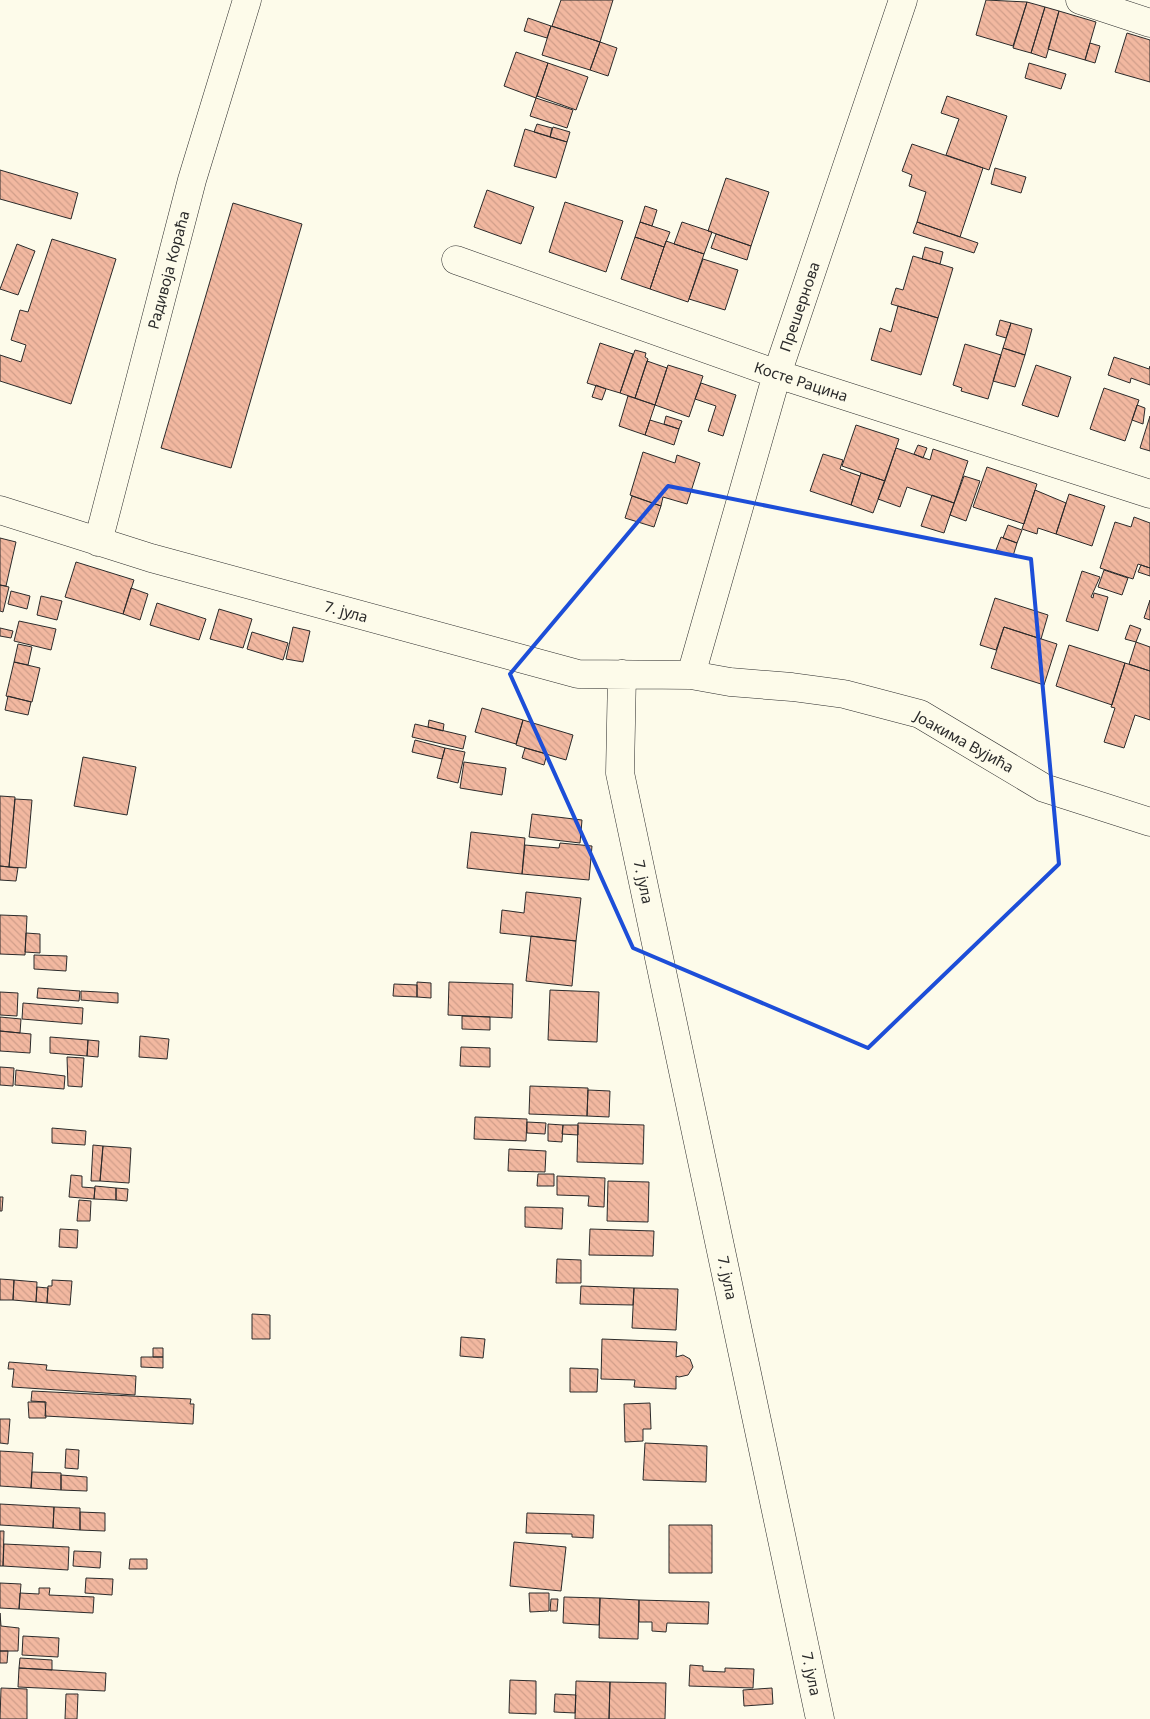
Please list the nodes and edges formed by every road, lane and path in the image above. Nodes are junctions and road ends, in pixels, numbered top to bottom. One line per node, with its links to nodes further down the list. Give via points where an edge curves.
1 (247, 0): 9 (street, Радивоја Кораћа, via 192,180)
2 (903, 0): 6 (street, Прешернова)
3 (1080, 0): 4 (street)
4 (1150, 23)
5 (456, 260): 6 (street, Косте Рацина)
6 (777, 374): 7 (street, Косте Рацина); 11 (street, Прешернова)
7 (1150, 494)
8 (0, 510): 9 (street, 7. јула)
9 (98, 542): 10 (street, 7. јула, via 578,674)
10 (622, 674): 11 (street, Јоакима Вујића); 13 (street, 7. јула, via 620,773)
11 (691, 676): 12 (street, Јоакима Вујића, via 844,694 920,714 1044,788)
12 (1150, 822)
13 (820, 1719)

